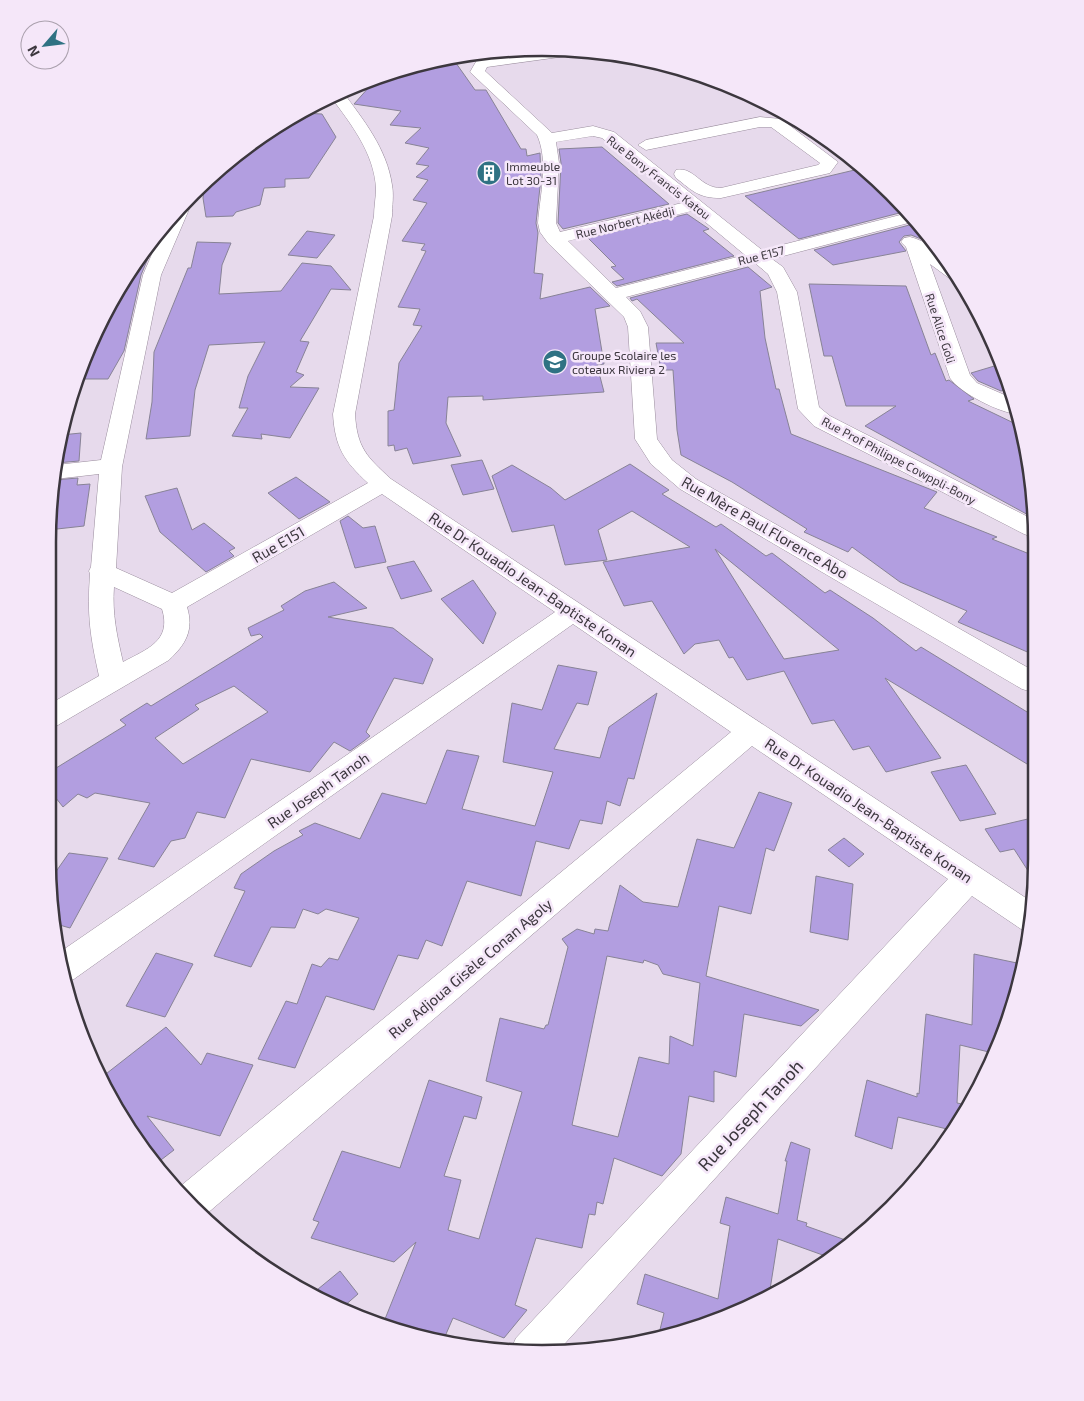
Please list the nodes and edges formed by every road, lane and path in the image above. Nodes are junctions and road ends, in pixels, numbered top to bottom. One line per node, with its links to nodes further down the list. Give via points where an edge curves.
1 (534, 56): 4 (street, via 482,63 477,72)
2 (340, 100): 18 (street, Rue Dr Kouadio Jean-Baptiste Konan, via 377,158 384,185 383,216 344,414 345,436 352,454)
3 (600, 132): 4 (street, Rue Bony Francis Katou); 5 (street, via 624,128); 6 (street, Rue Bony Francis Katou)
4 (548, 139): 10 (street, Rue Mère Paul Florence Abo, via 547,223)
5 (646, 145): 5 (street, via 760,122 775,122 830,162 824,169 721,193 706,193)
6 (696, 205): 10 (street, Rue Norbert Akédji); 12 (street, Rue Bony Francis Katou)
7 (904, 219): 8 (street, Rue E157)
8 (884, 224): 11 (street); 12 (street, Rue E157)
9 (172, 228): 16 (street, via 152,275)
10 (554, 239): 14 (street, Rue Mère Paul Florence Abo)
11 (914, 245): 13 (street); 15 (street, Rue Alice Goli, via 960,378 970,387)
12 (759, 256): 14 (street, Rue E157); 19 (street, Rue Prof Philippe Cowppli-Bony, via 776,271 787,292 806,400 814,415 838,431)
13 (939, 262)
14 (611, 295): 24 (street, Rue Mère Paul Florence Abo, via 633,315 638,327 646,439 660,463 688,484)
15 (1007, 404)
16 (111, 466): 17 (street); 20 (street)
17 (61, 471)
18 (383, 484): 21 (street, Rue E151); 22 (street, Rue Dr Kouadio Jean-Baptiste Konan)
19 (1028, 528)
20 (101, 571): 21 (street); 23 (street, via 100,608)
21 (173, 604): 23 (street, via 178,624 174,640 160,653)
22 (574, 611): 26 (street, Rue Dr Kouadio Jean-Baptiste Konan); 29 (street, Rue Joseph Tanoh)
23 (114, 680): 25 (street)
24 (1028, 680)
25 (56, 713)
26 (752, 731): 27 (street, Rue Dr Kouadio Jean-Baptiste Konan); 30 (street, Rue Adjoua Gisèle Conan Agoly)
27 (970, 877): 28 (street, Rue Dr Kouadio Jean-Baptiste Konan); 31 (street, Rue Joseph Tanoh)
28 (1025, 914)
29 (68, 965)
30 (196, 1198)
31 (537, 1345)

